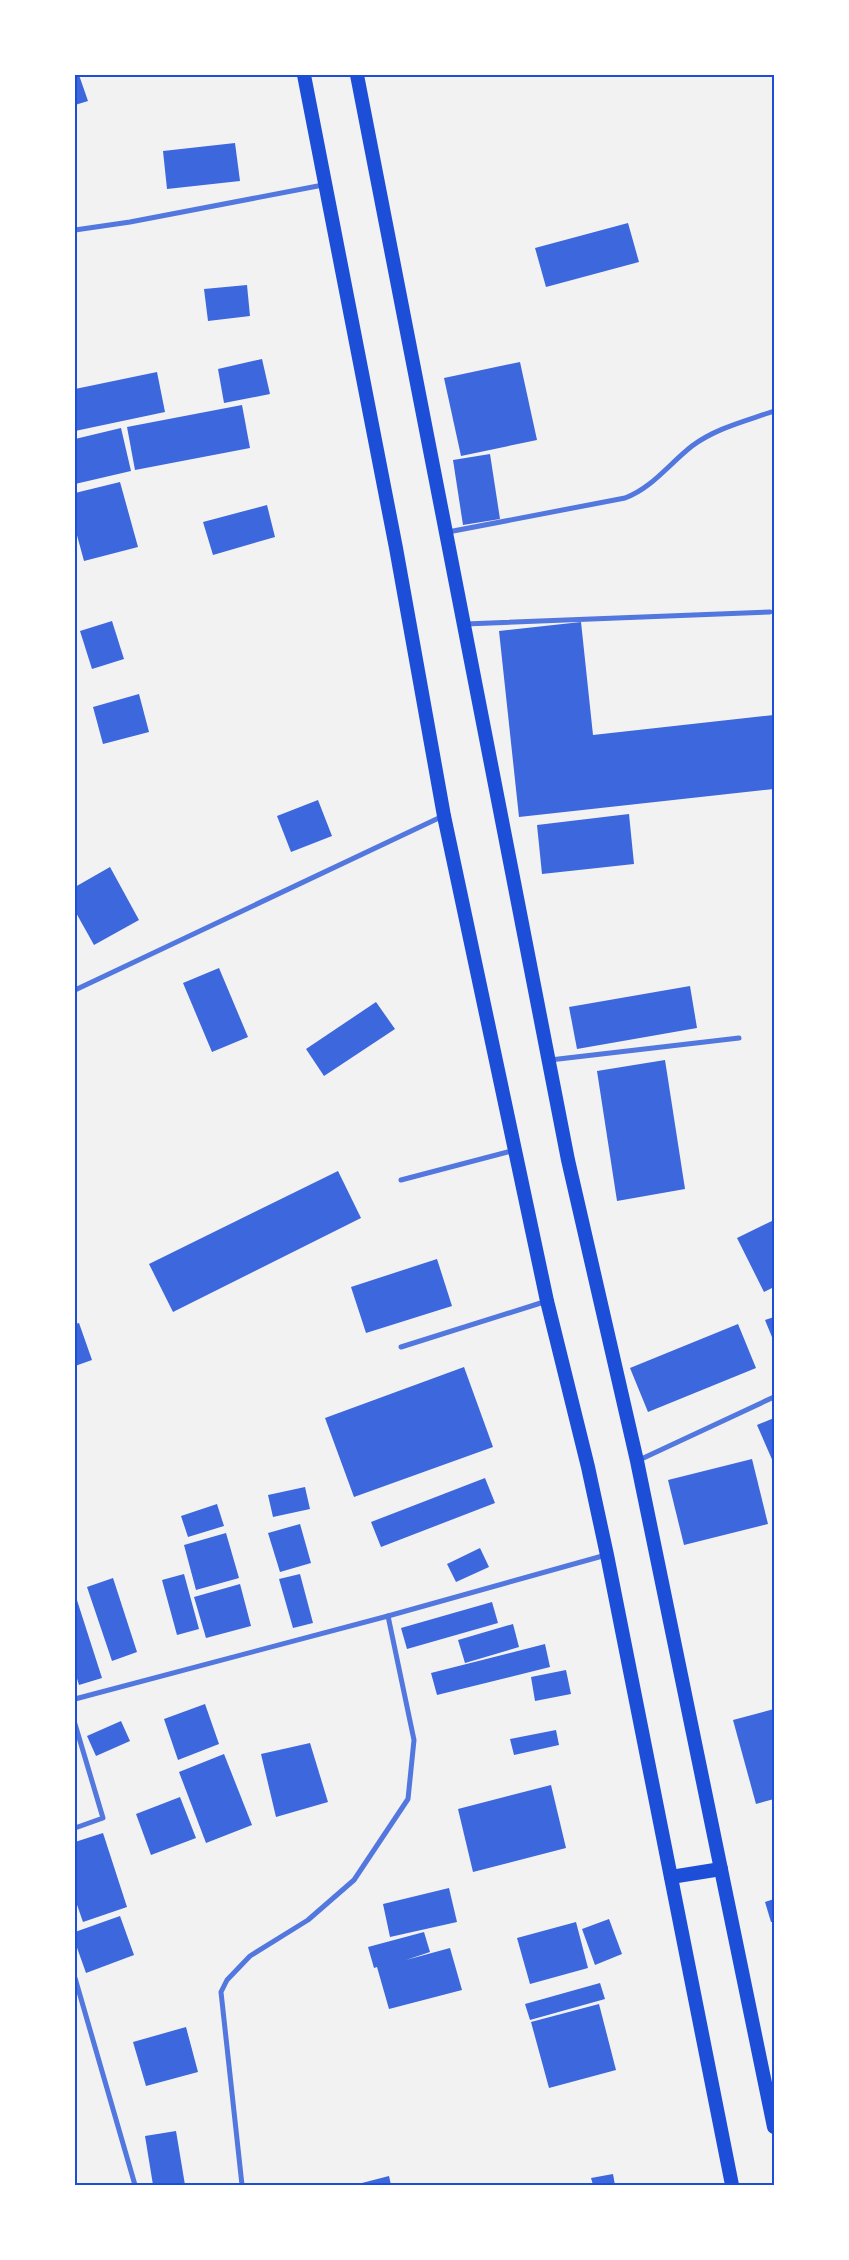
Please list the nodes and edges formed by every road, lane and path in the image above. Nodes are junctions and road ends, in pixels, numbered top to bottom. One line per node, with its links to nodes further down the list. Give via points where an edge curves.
1 (304, 75): 3 (highway)
2 (357, 75): 6 (highway)
3 (326, 184): 4 (street); 9 (highway)
4 (75, 230)
5 (774, 411): 6 (street, via 716,431 693,446 639,493)
6 (447, 532): 8 (highway)
7 (770, 612): 8 (street)
8 (464, 624): 12 (highway)
9 (444, 816): 10 (street); 13 (highway)
10 (75, 990)
11 (739, 1038): 12 (street)
12 (550, 1060): 18 (highway, via 568,1160)
13 (515, 1150): 14 (street); 15 (highway)
14 (401, 1180)
15 (548, 1301): 16 (street); 19 (highway)
16 (401, 1347)
17 (774, 1397): 18 (street)
18 (637, 1461): 24 (highway)
19 (607, 1555): 20 (street); 25 (highway)
20 (388, 1616): 21 (street); 29 (street, via 414,1740 408,1799 354,1880 308,1920 250,1956 227,1980 221,1992)
21 (75, 1699)
22 (75, 1724): 23 (street, via 103,1818)
23 (75, 1828)
24 (721, 1869): 25 (highway); 27 (highway)
25 (671, 1877): 30 (highway)
26 (75, 1978): 28 (street)
27 (774, 2127)
28 (135, 2185)
29 (242, 2185)
30 (732, 2185)

